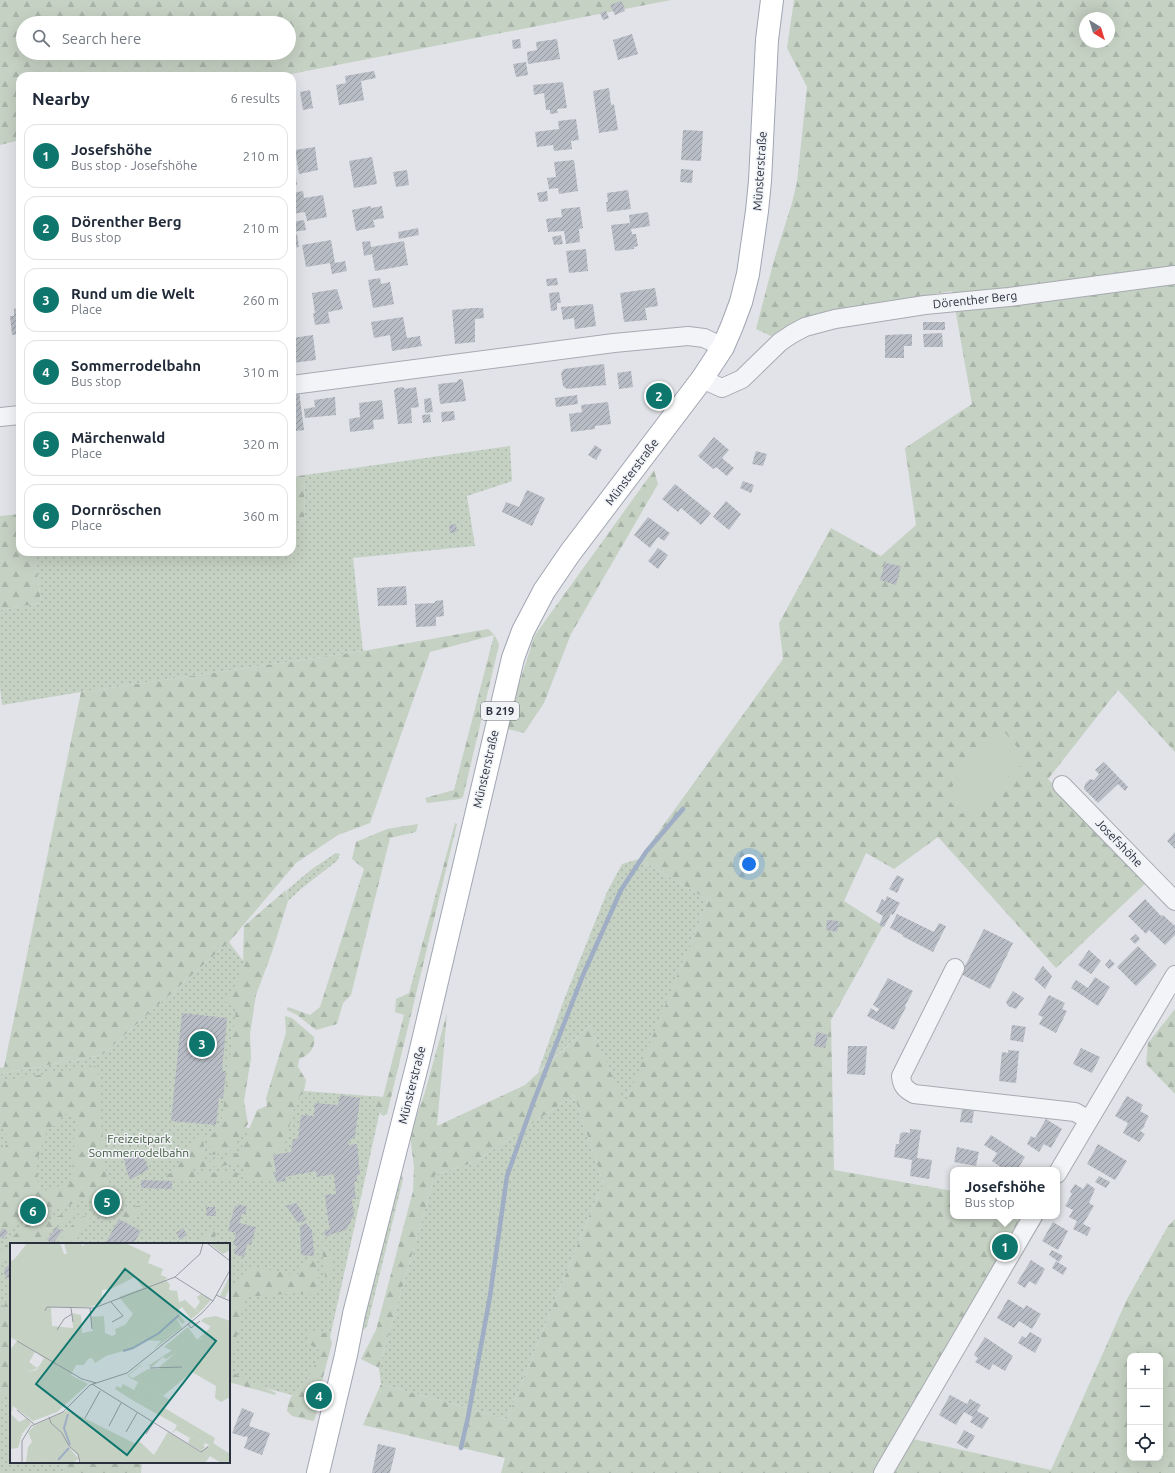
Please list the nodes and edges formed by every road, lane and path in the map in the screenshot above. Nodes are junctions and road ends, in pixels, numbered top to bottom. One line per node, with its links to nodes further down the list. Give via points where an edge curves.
1 (772, 0): 3 (main road, Münsterstraße / B 219, via 767,40 757,211 748,274)
2 (1175, 275): 4 (street, Dörenther Berg, via 1009,297 925,305 835,320 805,327 792,334 780,342 742,379 722,388)
3 (723, 347): 4 (main road, Münsterstraße / B 219); 5 (street, via 704,338 688,336 614,343)
4 (702, 379): 15 (main road, Münsterstraße / B 219, via 544,591 512,658 418,1062 354,1314)
5 (296, 384)
6 (16, 416): 7 (street)
7 (0, 418)
8 (1062, 786): 9 (street, Josefshöhe)
9 (1175, 901)
10 (955, 968): 12 (street, via 901,1076 902,1085 914,1094 1075,1112)
11 (1175, 975): 12 (street)
12 (1089, 1120): 13 (street)
13 (1060, 1169)
14 (1030, 1219): 16 (street)
15 (318, 1473)
16 (883, 1473)

